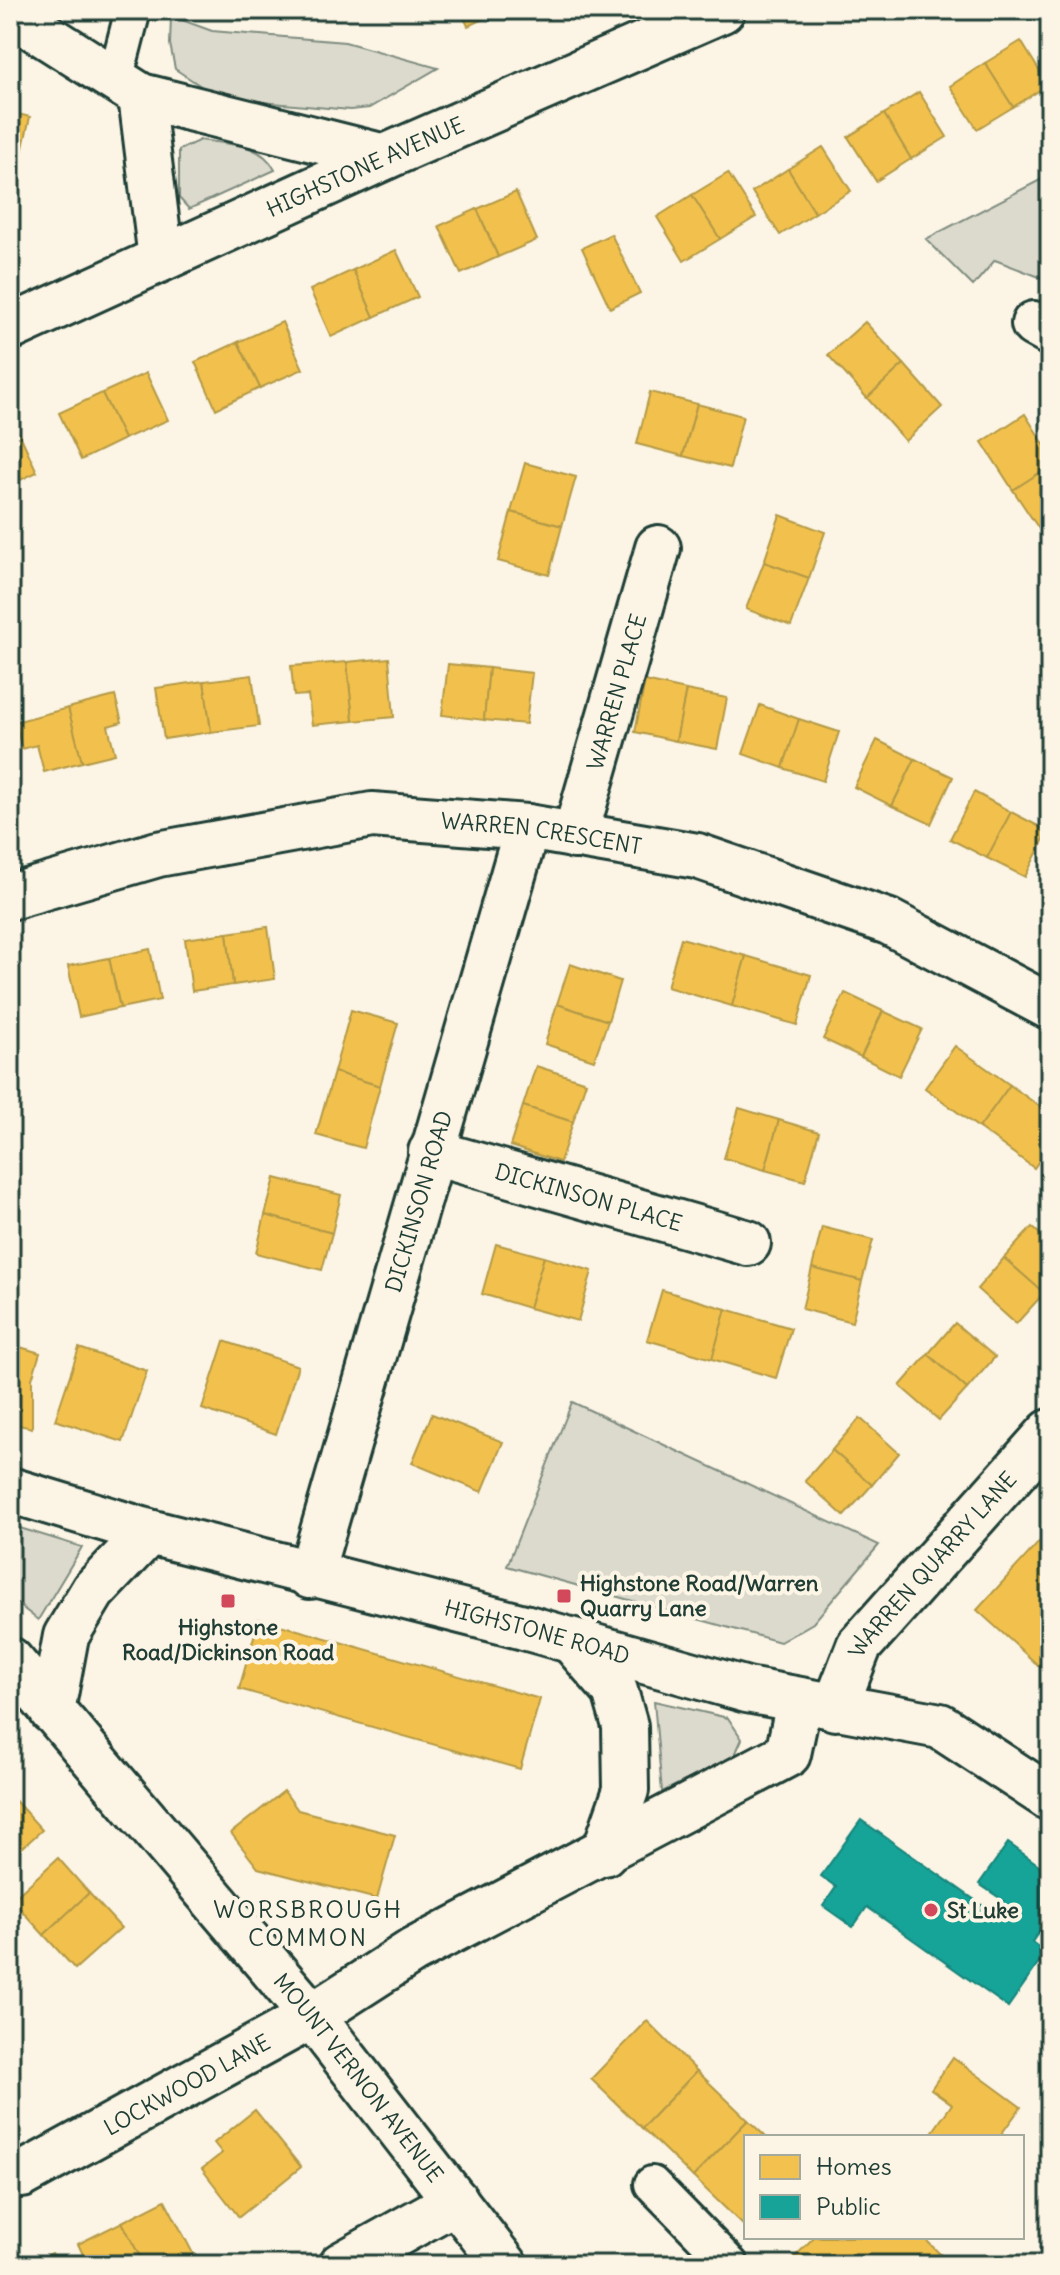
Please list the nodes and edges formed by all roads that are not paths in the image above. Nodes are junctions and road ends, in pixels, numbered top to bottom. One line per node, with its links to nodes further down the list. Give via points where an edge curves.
1 (12, 10): 4 (street)
2 (133, 10): 4 (lane)
3 (722, 10): 5 (street, HIGHSTONE AVENUE)
4 (128, 88): 5 (street); 6 (street)
5 (385, 157): 6 (street, HIGHSTONE AVENUE)
6 (161, 259): 7 (street, HIGHSTONE AVENUE)
7 (10, 328)
8 (658, 548): 10 (street, WARREN PLACE)
9 (527, 827): 10 (street, WARREN CRESCENT); 11 (street, WARREN CRESCENT, via 372,815 158,854); 13 (street, DICKINSON ROAD)
10 (575, 836): 12 (street, WARREN CRESCENT, via 697,856 889,922)
11 (10, 897)
12 (1050, 1007)
13 (431, 1152): 14 (street, DICKINSON PLACE); 18 (street, DICKINSON ROAD)
14 (748, 1243)
15 (1050, 1432): 21 (street, WARREN QUARRY LANE, via 859,1646)
16 (10, 1490): 17 (street, HIGHSTONE ROAD)
17 (149, 1532): 18 (street, HIGHSTONE ROAD); 22 (street, via 93,1591 66,1636)
18 (310, 1576): 19 (street, HIGHSTONE ROAD)
19 (572, 1641): 21 (street, HIGHSTONE ROAD); 24 (street, via 615,1691 625,1726 626,1790)
20 (10, 1660): 22 (street, MOUNT VERNON AVENUE)
21 (817, 1705): 23 (street, HIGHSTONE ROAD, via 940,1726); 24 (street, LOCKWOOD LANE, via 788,1754)
22 (52, 1711): 25 (street, MOUNT VERNON AVENUE)
23 (1050, 1798)
24 (604, 1853): 25 (street, LOCKWOOD LANE, via 413,1951)
25 (312, 2016): 26 (street, LOCKWOOD LANE); 28 (street, MOUNT VERNON AVENUE)
26 (22, 2175)
27 (652, 2184): 31 (lane)
28 (456, 2201): 29 (street); 30 (street, MOUNT VERNON AVENUE)
29 (341, 2265)
30 (505, 2265)
31 (731, 2265)

